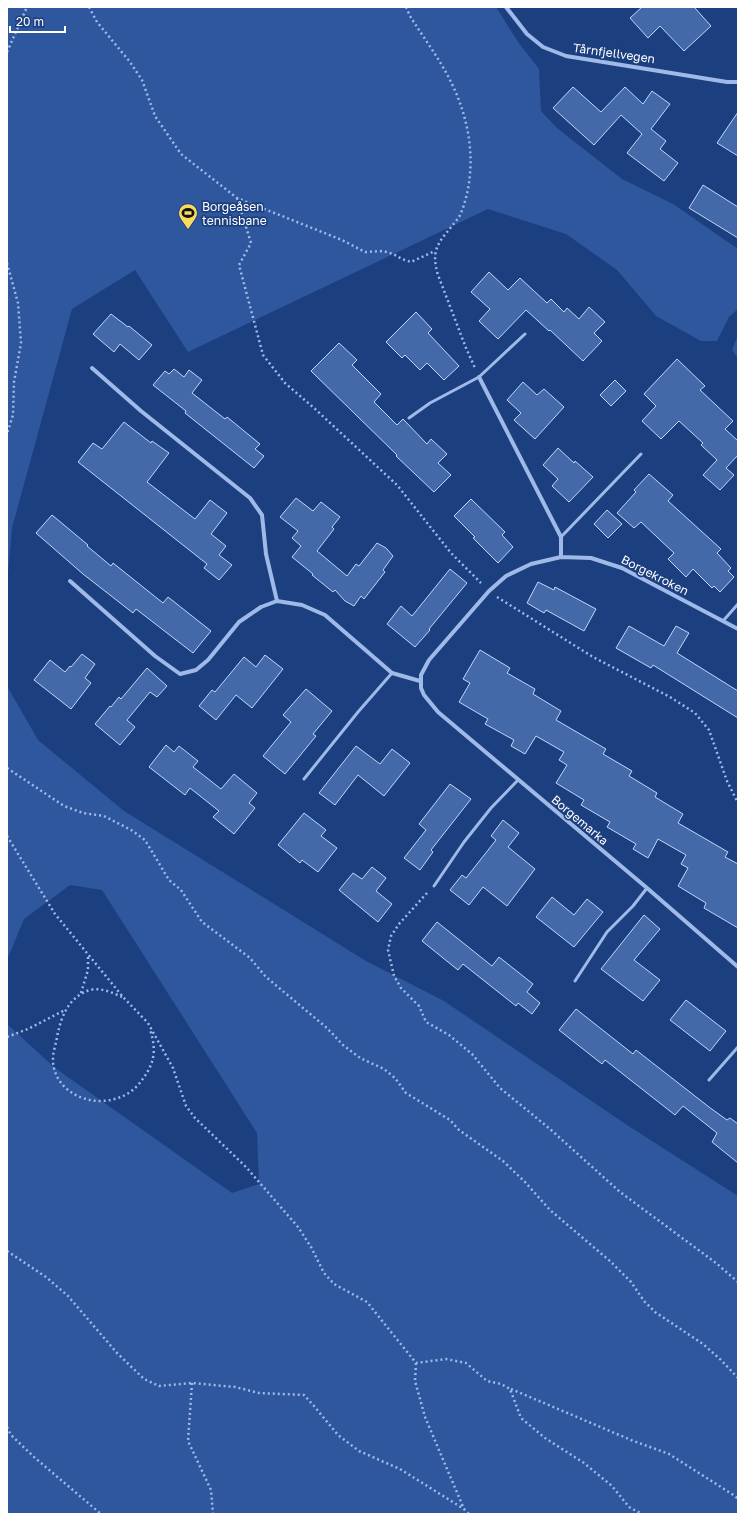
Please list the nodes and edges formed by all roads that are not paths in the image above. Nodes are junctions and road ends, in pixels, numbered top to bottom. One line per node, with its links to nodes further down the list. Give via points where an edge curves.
1 (506, 7): 2 (street, Tårnfjellvegen, via 527,34 538,43 566,56)
2 (738, 82)
3 (525, 334): 5 (lane)
4 (92, 368): 11 (street, via 250,498 262,515 266,554)
5 (479, 377): 6 (lane, via 430,403); 8 (street)
6 (409, 418)
7 (641, 454): 8 (lane)
8 (561, 537): 9 (street)
9 (561, 557): 13 (street, Borgekroken, via 591,558 622,568); 16 (street, Borgekroken, via 531,564 506,576 489,590 429,660)
10 (70, 581): 11 (street, via 155,656 180,674 196,670 208,660 239,622 261,607)
11 (277, 601): 15 (street, via 302,605 325,615)
12 (738, 604): 13 (lane)
13 (722, 621): 14 (street, Borgekroken)
14 (738, 629)
15 (392, 673): 16 (street); 17 (lane)
16 (420, 681): 18 (street, Borgemarka, via 424,695 434,708)
17 (304, 779)
18 (518, 780): 19 (lane, via 464,842); 20 (street, Borgemarka)
19 (434, 886)
20 (647, 888): 21 (street, Borgemarka); 22 (lane, via 607,932)
21 (738, 967)
22 (576, 981)
23 (738, 1047): 24 (lane)
24 (709, 1080)

